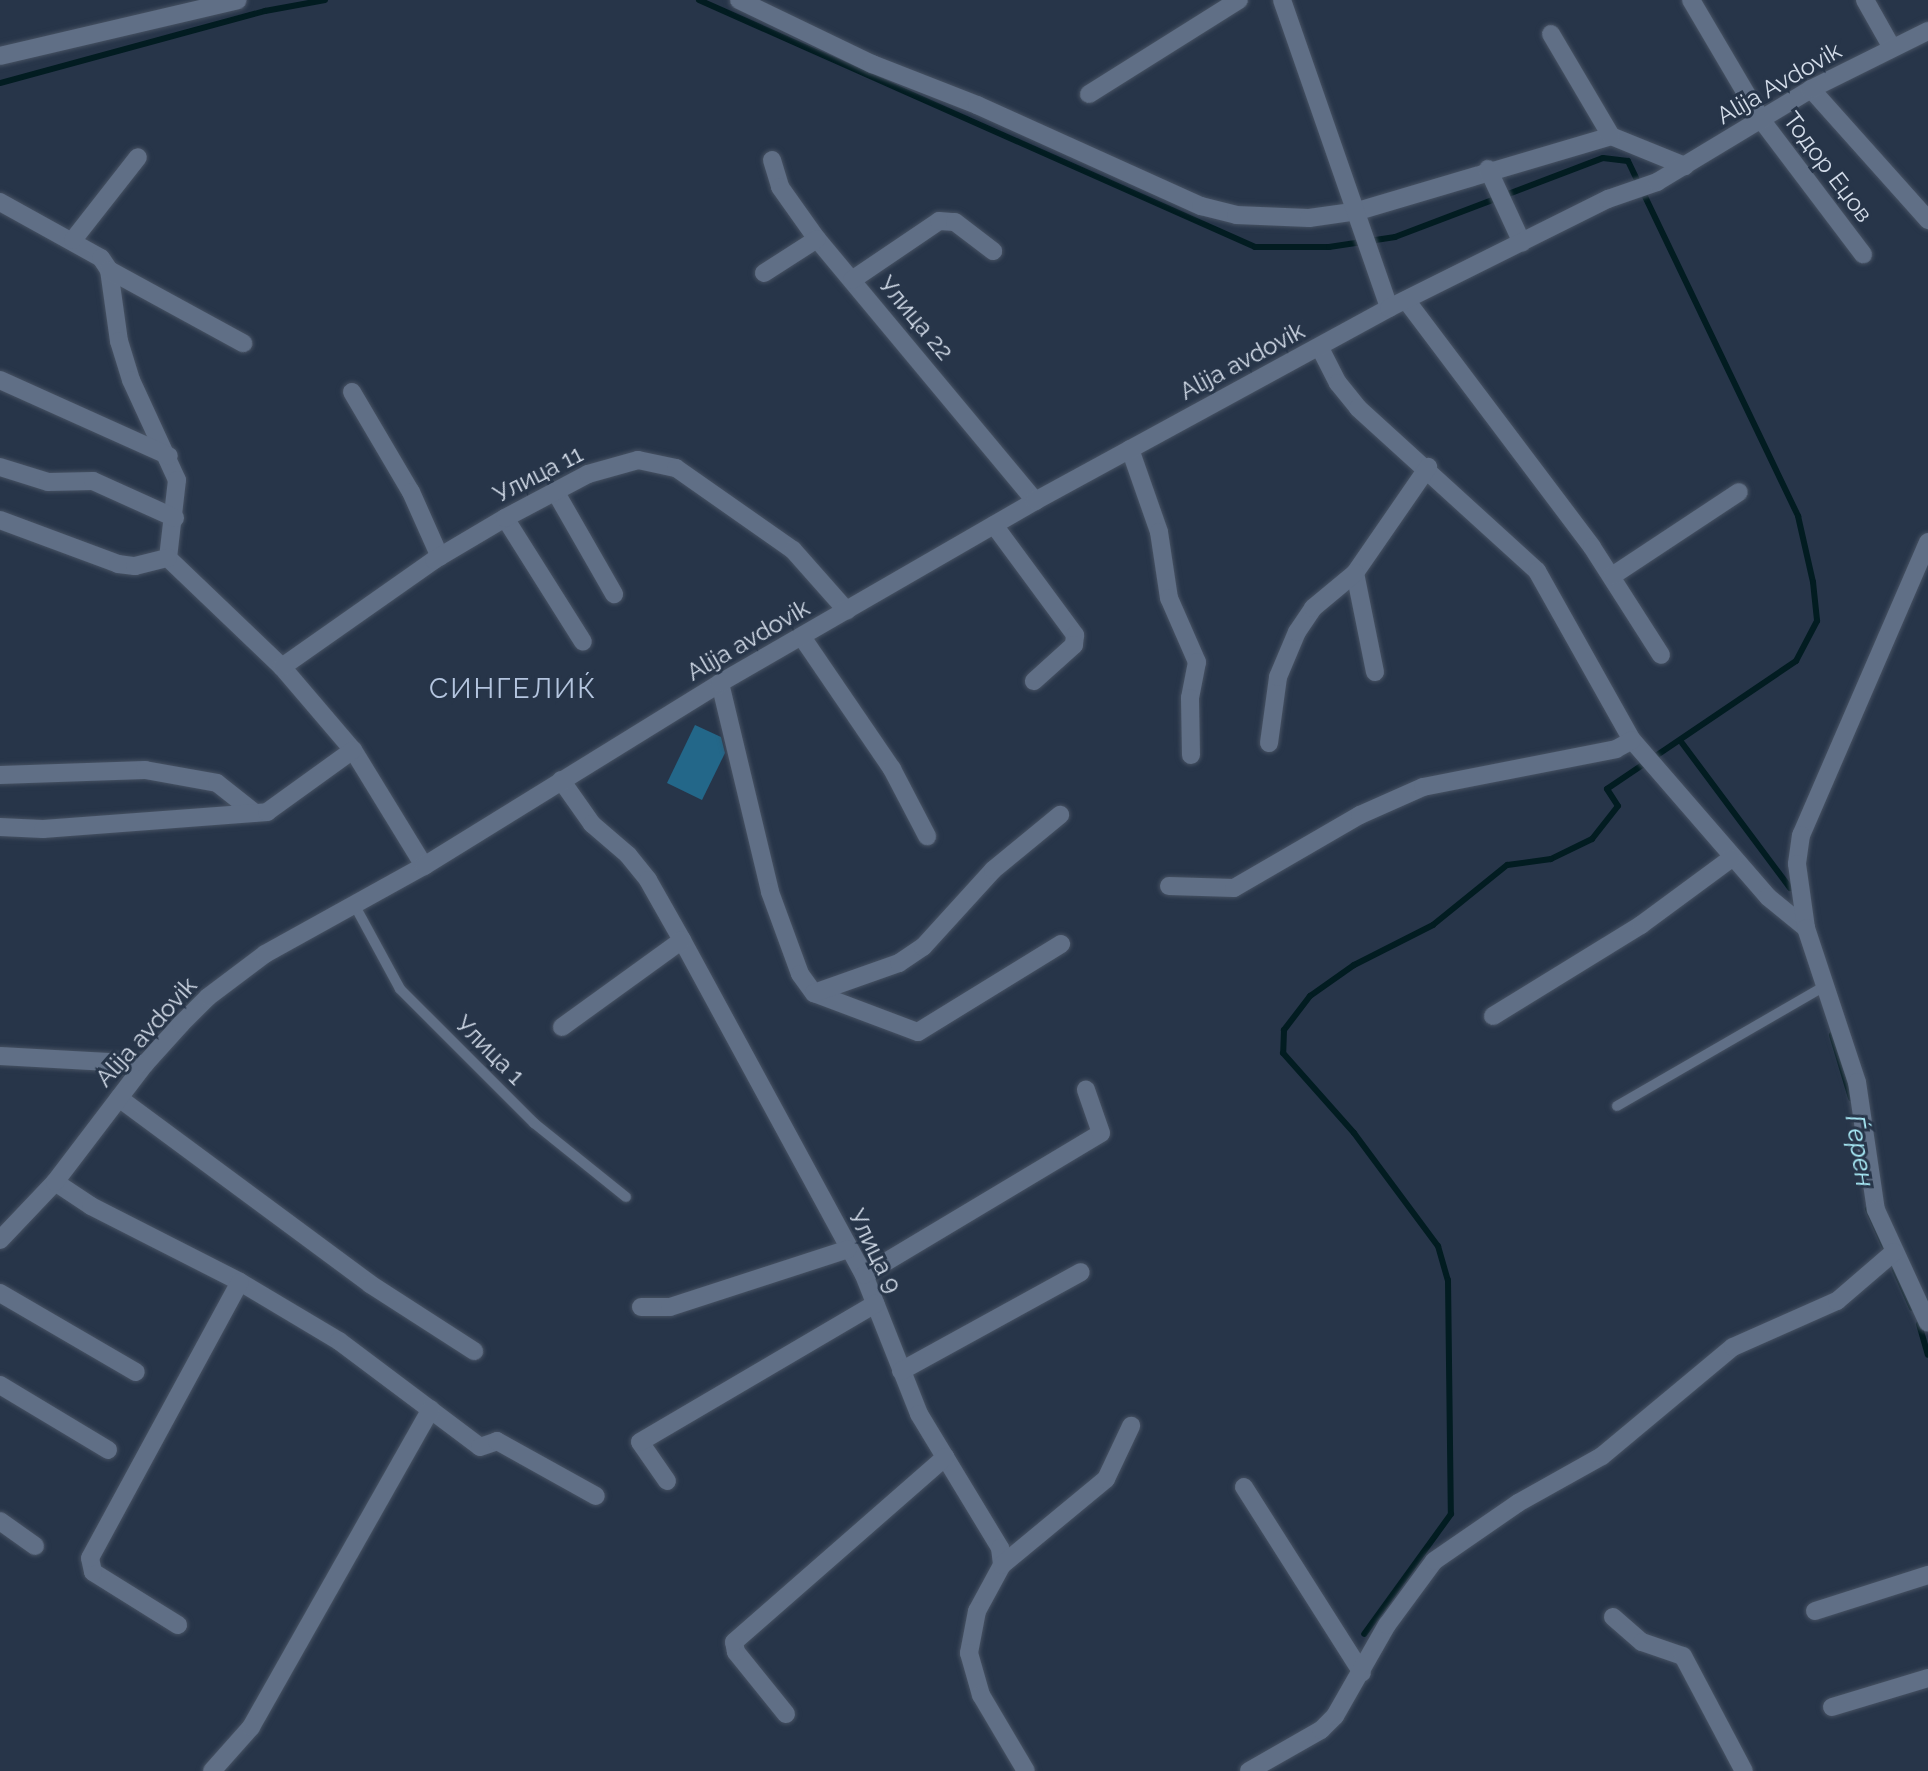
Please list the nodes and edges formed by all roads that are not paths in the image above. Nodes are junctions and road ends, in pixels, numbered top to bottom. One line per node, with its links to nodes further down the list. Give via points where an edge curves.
1 (238, 0): 10 (street)
2 (739, 0): 21 (street, via 872,64 977,105 1201,206 1277,218)
3 (1239, 0): 12 (street)
4 (1282, 0): 21 (street)
5 (1691, 0): 13 (street, Тодор Еџов)
6 (1865, 0): 9 (street)
7 (1928, 31): 9 (street, Alija Avdovik)
8 (1551, 34): 14 (street)
9 (1892, 48): 11 (street, Alija Avdovik)
10 (0, 56)
11 (1811, 89): 13 (street, Alija Avdovik); 22 (street)
12 (1089, 94)
13 (1763, 121): 17 (street, Alija Avdovik); 27 (street, Тодор Еџов)
14 (1611, 136): 17 (street); 18 (street)
15 (138, 157): 24 (street)
16 (772, 160): 23 (street, Улица 22, via 779,187)
17 (1685, 166): 19 (street, Alija Avdovik, via 1657,182)
18 (1491, 174): 21 (street); 25 (street)
19 (1608, 199): 25 (street, Alija avdovik)
20 (0, 202): 24 (street)
21 (1358, 211): 32 (street)
22 (1928, 220)
23 (817, 239): 29 (street); 30 (street, Улица 22)
24 (73, 240): 28 (street, via 102,258)
25 (1522, 243): 31 (street, Alija avdovik)
26 (993, 251): 30 (street, via 955,222 939,221)
27 (1863, 254)
28 (109, 270): 33 (street); 38 (street, via 119,341 131,380)
29 (764, 273)
30 (852, 280): 43 (street, Улица 22)
31 (1406, 300): 32 (street, Alija avdovik); 52 (street)
32 (1389, 308): 34 (street, Alija avdovik)
33 (243, 342)
34 (1320, 348): 37 (street, Alija avdovik); 40 (street, via 1347,396)
35 (0, 380): 38 (street)
36 (352, 392): 49 (street, via 411,492)
37 (1130, 449): 43 (street, Alija avdovik); 65 (street, via 1159,532 1169,598 1197,662 1190,698)
38 (169, 456): 44 (street, via 177,480)
39 (0, 467): 44 (street, via 48,482 93,481)
40 (1428, 467): 51 (street); 63 (street, via 1537,570)
41 (555, 491): 45 (street, Улица 11); 53 (street); 54 (street, Улица 11, via 587,474 638,460 676,468 793,550)
42 (1739, 492): 52 (street)
43 (1035, 501): 47 (street, Alija avdovik)
44 (175, 518): 50 (street)
45 (505, 518): 49 (street, Улица 11); 56 (street)
46 (0, 520): 50 (street, via 118,564 135,566)
47 (994, 525): 54 (street, Alija avdovik); 60 (street, via 1075,635 1074,645)
48 (1928, 542): 76 (street, via 1801,835 1799,892)
49 (440, 557): 58 (street, Улица 11)
50 (168, 558): 58 (street)
51 (1355, 573): 59 (street); 62 (street, via 1313,608 1297,632 1278,677)
52 (1612, 576): 57 (street)
53 (614, 594)
54 (847, 611): 55 (street, Alija avdovik)
55 (802, 637): 61 (street, Alija avdovik); 71 (street, via 892,769)
56 (583, 642)
57 (1661, 655)
58 (282, 667): 64 (street)
59 (1375, 672)
60 (1034, 681)
61 (720, 683): 67 (street, Alija avdovik); 80 (street, via 770,892 800,974)
62 (1269, 743)
63 (1637, 747): 72 (street); 74 (street, via 1423,787 1360,815 1234,888)
64 (353, 750): 68 (street, via 267,813); 73 (street)
65 (1191, 755)
66 (0, 775): 68 (street, via 145,770 217,783)
67 (561, 780): 73 (street, Alija avdovik); 77 (street, Улица 9, via 592,824 628,855 648,880)
68 (255, 813): 70 (street, via 43,829)
69 (1060, 815): 80 (street, via 993,870 923,947 899,963)
70 (0, 827)
71 (928, 835)
72 (1732, 858): 76 (street, via 1768,897); 81 (street, via 1641,925)
73 (424, 866): 75 (street, Alija avdovik)
74 (1169, 886)
75 (355, 906): 84 (street, Alija avdovik, via 255,961 208,997); 89 (lane, Улица 1, via 400,989 534,1123)
76 (1806, 928): 79 (street)
77 (682, 940): 82 (street); 91 (street, Улица 9)
78 (1060, 944): 80 (street, via 918,1032)
79 (1825, 986): 87 (lane); 92 (street, via 1857,1082 1876,1210)
80 (814, 993)
81 (1493, 1016)
82 (562, 1027)
83 (0, 1056): 84 (street)
84 (145, 1064): 86 (street, Alija avdovik)
85 (1086, 1090): 94 (street, via 1101,1133)
86 (119, 1098): 88 (street, Alija avdovik); 100 (street, via 370,1284)
87 (1617, 1106)
88 (55, 1182): 90 (street, Alija avdovik); 95 (street, via 91,1206)
89 (626, 1196)
90 (0, 1240)
91 (848, 1249): 94 (street, Улица 9); 98 (street, via 670,1307)
92 (1895, 1252): 99 (street); 118 (street, via 1837,1301 1732,1347 1602,1455 1518,1503 1434,1561 1387,1625)
93 (1081, 1272): 101 (street)
94 (864, 1275): 97 (street, Улица 9)
95 (240, 1282): 104 (street, via 339,1341); 117 (street, via 90,1558 93,1572)
96 (0, 1293): 102 (street)
97 (875, 1304): 101 (street, Улица 9); 108 (street, via 640,1442)
98 (641, 1307)
99 (1926, 1314)
100 (474, 1352)
101 (901, 1371): 107 (street, Улица 9)
102 (136, 1373)
103 (0, 1385): 106 (street)
104 (431, 1409): 110 (street, via 480,1447 497,1441); 122 (street, via 251,1727)
105 (1131, 1426): 113 (street, via 1106,1479)
106 (108, 1450)
107 (944, 1457): 113 (street, Улица 9, via 1000,1548); 121 (street, via 734,1642 736,1652)
108 (667, 1481)
109 (1244, 1487): 118 (street)
110 (596, 1496)
111 (0, 1521): 112 (street)
112 (35, 1546)
113 (1002, 1564): 123 (street, via 977,1611 969,1653 981,1695)
114 (1928, 1575): 115 (street)
115 (1815, 1611)
116 (1613, 1617): 125 (street, via 1642,1642 1683,1656)
117 (178, 1625)
118 (1362, 1673): 124 (street, via 1321,1730)
119 (1928, 1678): 120 (street)
120 (1832, 1707)
121 (786, 1714)
122 (212, 1771)
123 (1026, 1771)
124 (1249, 1771)
125 (1744, 1771)

